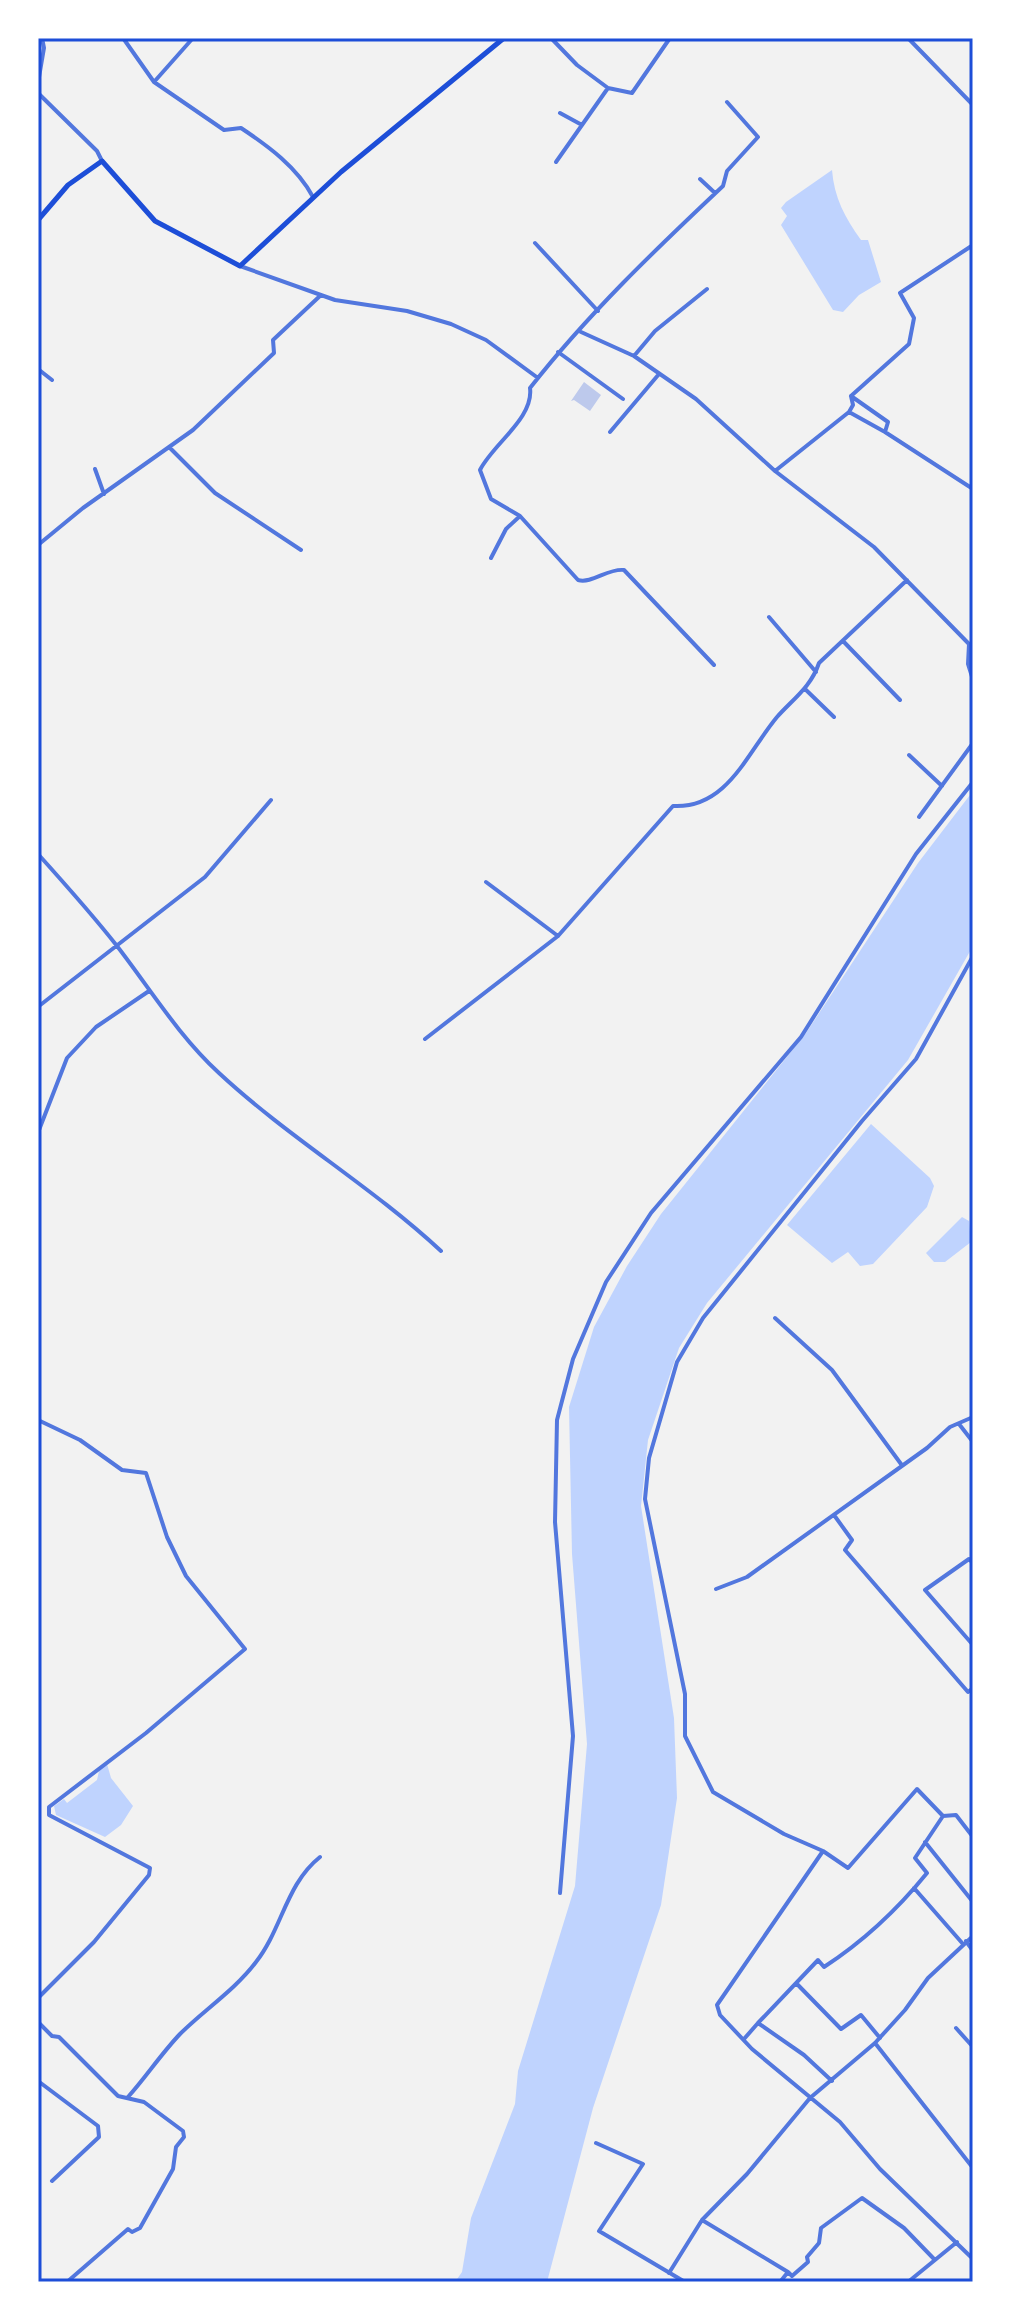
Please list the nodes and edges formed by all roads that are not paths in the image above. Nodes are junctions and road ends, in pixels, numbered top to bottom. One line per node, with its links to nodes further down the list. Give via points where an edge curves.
1 (42, 38): 9 (street)
2 (123, 38): 8 (street)
3 (193, 38): 8 (street)
4 (504, 38): 20 (main road)
5 (551, 38): 10 (street)
6 (670, 38): 10 (street, via 632,93)
7 (908, 38): 13 (street)
8 (154, 82): 20 (street, via 224,130 241,128 257,139 290,166)
9 (38, 83)
10 (608, 88): 15 (street)
11 (38, 93): 16 (street)
12 (727, 102): 19 (street, via 758,134)
13 (973, 105)
14 (560, 113): 15 (street)
15 (582, 125): 17 (street)
16 (102, 161): 21 (main road, via 68,185); 24 (main road, via 155,221)
17 (556, 162)
18 (700, 179): 19 (street)
19 (715, 193): 27 (street, via 629,274)
20 (313, 197): 24 (main road)
21 (38, 220)
22 (535, 243): 27 (street)
23 (973, 245): 35 (street, via 900,293 914,318 909,344)
24 (240, 266): 26 (street)
25 (707, 289): 30 (street, via 655,331)
26 (321, 295): 33 (street, via 451,324 486,340); 40 (street, via 273,340 274,353)
27 (598, 311): 28 (street)
28 (581, 331): 29 (street); 30 (street)
29 (558, 352): 33 (street); 36 (street)
30 (634, 356): 32 (street)
31 (38, 369): 34 (street)
32 (659, 374): 38 (street); 42 (street, via 696,399)
33 (538, 378): 45 (street, via 522,415 480,470 491,499)
34 (52, 380)
35 (851, 396): 37 (street); 39 (street, via 888,422)
36 (623, 399)
37 (849, 412): 39 (street); 42 (street)
38 (610, 432)
39 (885, 432): 43 (street)
40 (169, 447): 44 (street); 47 (street, via 215,493)
41 (95, 469): 44 (street)
42 (775, 471): 49 (street, via 874,547)
43 (973, 489)
44 (104, 494): 46 (street)
45 (520, 516): 48 (street, via 506,529); 53 (street, via 581,582 624,570)
46 (38, 545)
47 (301, 550)
48 (491, 558)
49 (907, 580): 51 (street); 52 (street)
50 (769, 617): 54 (street)
51 (843, 641): 54 (street); 57 (street)
52 (971, 644): 55 (street, via 968,664)
53 (714, 665)
54 (816, 672): 56 (street)
55 (973, 680)
56 (805, 689): 58 (street); 67 (street, via 727,784 695,807 673,806)
57 (900, 700)
58 (834, 717)
59 (973, 743): 62 (street)
60 (909, 755): 62 (street)
61 (973, 782): 93 (street, via 916,854 801,1037 651,1213 606,1282 573,1359 557,1420 555,1522 573,1736)
62 (942, 786): 64 (street)
63 (271, 800): 68 (street, via 205,877)
64 (919, 817)
65 (38, 854): 68 (street)
66 (486, 882): 67 (street)
67 (558, 936): 72 (street)
68 (116, 945): 70 (street); 71 (street)
69 (973, 956): 90 (street, via 916,1059 703,1318 677,1362 649,1458 645,1499 685,1694 685,1736 713,1792)
70 (149, 991): 73 (street, via 96,1027 67,1058); 74 (street, via 180,1035 237,1089)
71 (39, 1006)
72 (425, 1039)
73 (39, 1130)
74 (441, 1251)
75 (775, 1318): 80 (street, via 832,1370)
76 (973, 1417): 78 (street)
77 (38, 1420): 99 (street, via 80,1440 122,1470 146,1473 186,1576 245,1649 49,1807 49,1815 150,1868 94,1942)
78 (959, 1424): 79 (street); 80 (street)
79 (973, 1442)
80 (901, 1464): 81 (street)
81 (834, 1515): 83 (street, via 747,1577); 85 (street, via 852,1540 845,1550)
82 (973, 1563): 84 (street, via 969,1559 925,1590)
83 (716, 1589)
84 (973, 1645)
85 (971, 1690): 86 (street)
86 (973, 1698)
87 (943, 1816): 88 (street, via 956,1815); 89 (street); 90 (street, via 917,1789 848,1868)
88 (973, 1837)
89 (925, 1842): 92 (street, via 915,1858 927,1873); 94 (street)
90 (823, 1851): 103 (street, via 717,2005)
91 (320, 1857): 108 (street, via 290,1894 254,1965 181,2033)
92 (914, 1888): 96 (street); 98 (street, via 858,1944 824,1967 818,1960)
93 (560, 1893)
94 (973, 1902)
95 (973, 1936): 96 (street)
96 (964, 1943): 97 (street); 104 (street)
97 (973, 1951)
98 (797, 1984): 101 (street); 104 (street, via 841,2029 861,2015)
99 (38, 1998)
100 (38, 2022): 108 (street, via 118,2096)
101 (758, 2023): 103 (street); 107 (street)
102 (956, 2028): 105 (street)
103 (744, 2039): 109 (street)
104 (877, 2041): 107 (street); 111 (street)
105 (973, 2047)
106 (38, 2081): 112 (street, via 98,2126 99,2137)
107 (832, 2081): 109 (street)
108 (128, 2097): 119 (street, via 144,2102 184,2137 140,2228 128,2229)
109 (810, 2098): 113 (street); 114 (street)
110 (596, 2143): 118 (street, via 643,2164 599,2231)
111 (973, 2169)
112 (52, 2181)
113 (702, 2220): 117 (street); 118 (street)
114 (957, 2242): 115 (street); 116 (street)
115 (934, 2259): 117 (street, via 904,2228 862,2198 821,2228 808,2262 792,2276); 122 (street)
116 (973, 2259)
117 (788, 2272): 121 (street)
118 (669, 2273): 120 (street)
119 (67, 2282)
120 (685, 2282)
121 (780, 2282)
122 (908, 2282)

